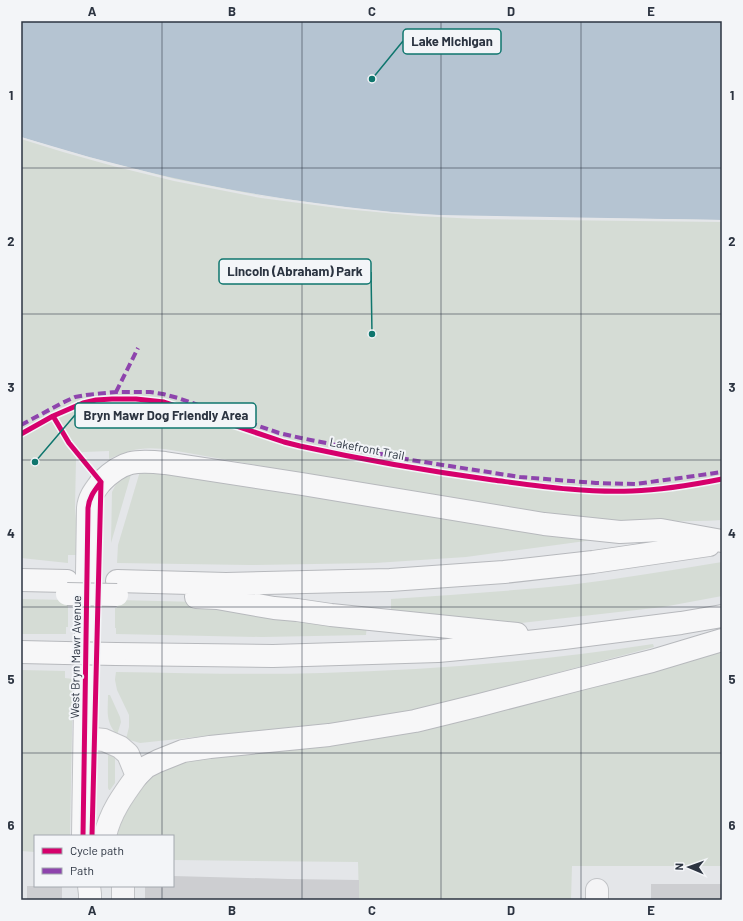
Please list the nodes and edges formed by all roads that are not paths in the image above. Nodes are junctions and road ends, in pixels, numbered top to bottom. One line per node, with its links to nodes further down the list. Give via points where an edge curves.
1 (722, 542): 4 (main road, via 593,562 504,572 390,580); 10 (main road, West Bryn Mawr Avenue, via 661,530 620,532 544,524 165,463 144,461 124,465 101,482 88,501)
2 (21, 580): 3 (main road)
3 (67, 587): 4 (main road); 5 (main road)
4 (117, 588): 7 (main road, via 217,598 331,615)
5 (21, 593)
6 (722, 616): 7 (main road)
7 (564, 638): 9 (main road, bridge, via 474,648 273,656)
8 (722, 640): 11 (main road, via 652,661 415,721 329,735 183,752 146,767)
9 (21, 652)
10 (85, 738): 11 (main road, via 104,740 120,747 128,754); 12 (main road, West Bryn Mawr Avenue)
11 (136, 776): 13 (main road, via 116,805)
12 (83, 835)
13 (105, 835)
14 (123, 887): 15 (street)
15 (123, 900)

